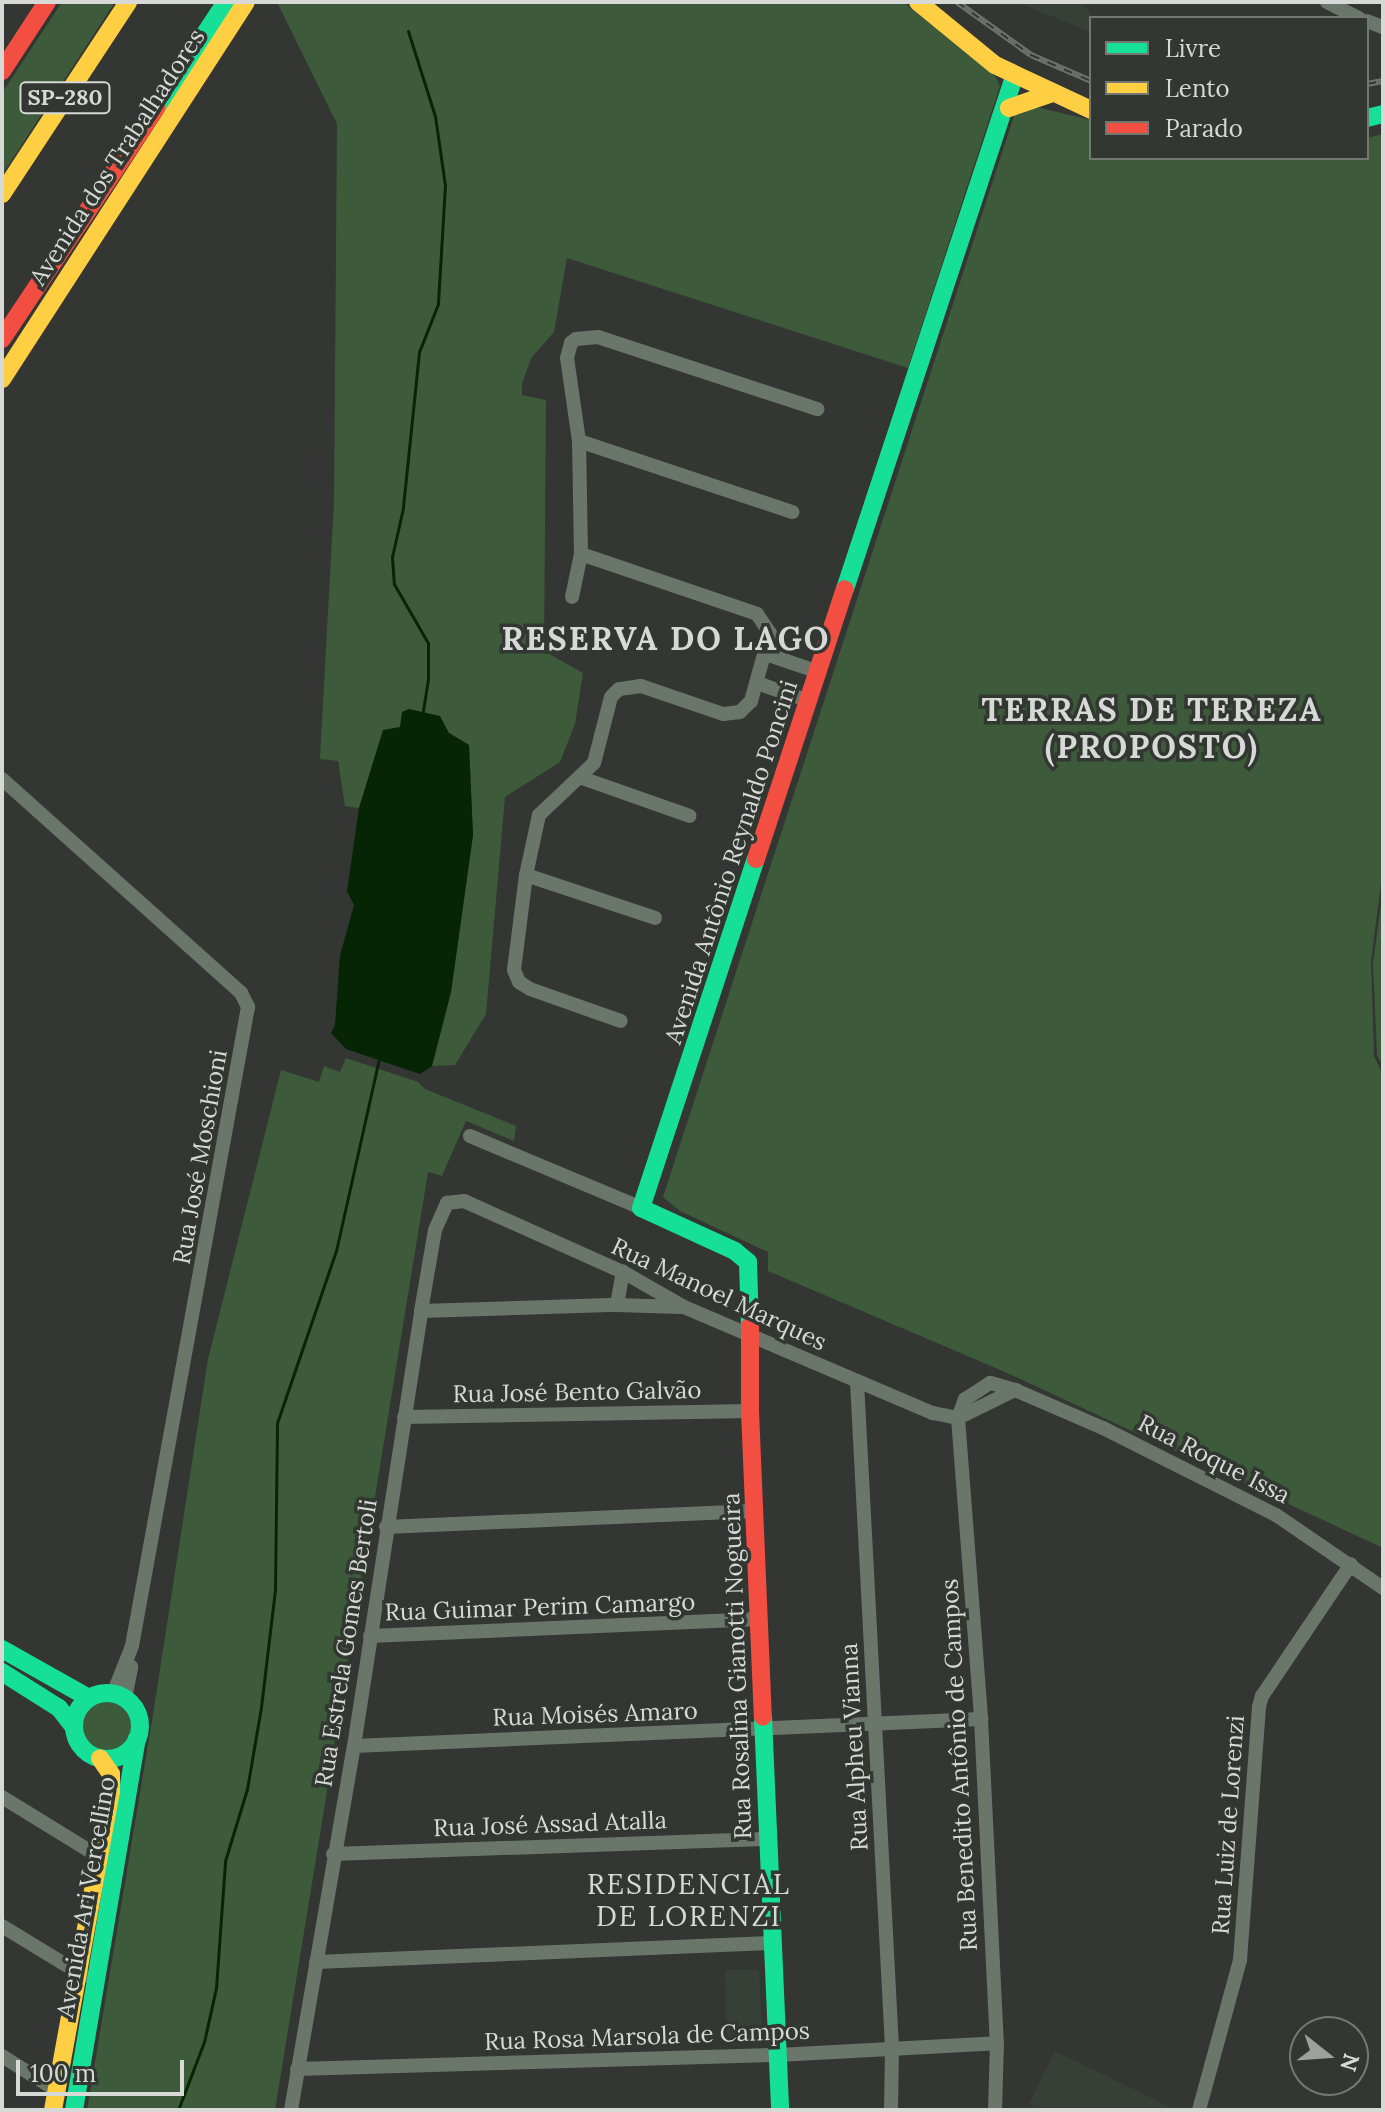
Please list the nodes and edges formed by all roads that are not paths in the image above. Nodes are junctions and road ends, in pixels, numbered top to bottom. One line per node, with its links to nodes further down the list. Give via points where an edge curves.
1 (47, 2): 9 (main road, SP-280)
2 (128, 2): 15 (main road, SP-280)
3 (226, 2): 11 (main road, Avenida dos Trabalhadores)
4 (246, 2): 11 (main road, Avenida dos Trabalhadores)
5 (918, 2): 8 (main road)
6 (1327, 2): 7 (street)
7 (1355, 16)
8 (995, 65): 10 (main road); 13 (main road)
9 (2, 71)
10 (1018, 79): 12 (main road); 13 (main road, Avenida Antônio Reynaldo Poncini)
11 (176, 92): 16 (main road, Avenida dos Trabalhadores); 17 (main road, Avenida dos Trabalhadores)
12 (1050, 94): 13 (main road); 14 (main road)
13 (1005, 108): 24 (main road, Avenida Antônio Reynaldo Poncini)
14 (1089, 109)
15 (2, 194)
16 (2, 339)
17 (2, 379)
18 (817, 409): 19 (street, via 583,336 571,343 567,358)
19 (579, 441): 20 (street); 21 (street)
20 (792, 512)
21 (581, 554): 22 (street); 23 (street, via 757,614 768,625 771,641)
22 (572, 597)
23 (766, 654): 24 (street); 25 (street)
24 (819, 672): 26 (main road, Avenida Antônio Reynaldo Poncini)
25 (757, 683): 26 (street); 27 (street, via 740,712 723,714 641,686 619,689 611,697 597,755)
26 (809, 701): 35 (main road, Avenida Antônio Reynaldo Poncini)
27 (582, 778): 29 (street); 30 (street, via 539,815)
28 (2, 779): 53 (street, Rua José Moschioni, via 241,993 248,1007)
29 (690, 816)
30 (526, 875): 31 (street); 32 (street, via 513,953 519,982)
31 (655, 918)
32 (621, 1021)
33 (470, 1136): 35 (street)
34 (464, 1201): 36 (street, Rua Manoel Marques); 39 (street, Rua Estrela Gomes Bertoli, via 447,1203 441,1211)
35 (641, 1208): 40 (main road, Rua Rosalina Gianotti Nogueira, via 744,1256 750,1269)
36 (623, 1272): 37 (street); 38 (street, Rua Manoel Marques)
37 (617, 1305): 38 (street); 39 (street)
38 (684, 1307): 40 (street, Rua Manoel Marques)
39 (421, 1311): 43 (street, Rua Estrela Gomes Bertoli)
40 (751, 1336): 41 (street, Rua Manoel Marques); 42 (main road, Rua Rosalina Gianotti Nogueira)
41 (857, 1382): 44 (street, Rua Manoel Marques); 56 (street, Rua Alpheu Vianna)
42 (750, 1411): 43 (street, Rua José Bento Galvão); 45 (main road, Rua Rosalina Gianotti Nogueira)
43 (404, 1417): 46 (street, Rua Estrela Gomes Bertoli)
44 (958, 1418): 47 (street, Rua Roque Issa, via 1015,1390 1276,1515); 55 (street, Rua Benedito Antônio de Campos)
45 (755, 1511): 46 (street); 49 (main road, Rua Rosalina Gianotti Nogueira)
46 (386, 1527): 50 (street, Rua Estrela Gomes Bertoli)
47 (1351, 1564): 48 (street, Rua Roque Issa); 83 (street, Rua Luiz de Lorenzi, via 1262,1696 1240,1960)
48 (1383, 1588)
49 (760, 1619): 50 (street, Rua Guimar Perim Camargo); 58 (main road, Rua Rosalina Gianotti Nogueira)
50 (370, 1636): 60 (street, Rua Estrela Gomes Bertoli)
51 (2, 1649): 54 (main road)
52 (2, 1672): 57 (main road, via 59,1708)
53 (119, 1696): 54 (main road); 59 (main road, via 137,1713)
54 (89, 1698): 57 (main road)
55 (981, 1719): 56 (street, Rua Moisés Amaro); 71 (street, Rua Benedito Antônio de Campos)
56 (875, 1724): 58 (street, Rua Moisés Amaro); 72 (street, Rua Alpheu Vianna)
57 (74, 1727): 61 (main road, via 81,1747)
58 (766, 1729): 60 (street, Rua Moisés Amaro); 63 (main road, Rua Rosalina Gianotti Nogueira)
59 (137, 1739): 61 (main road, via 118,1757); 70 (main road, Avenida Ari Vercellino)
60 (354, 1746): 64 (street, Rua Estrela Gomes Bertoli)
61 (100, 1758): 65 (main road, Avenida Ari Vercellino, via 112,1781)
62 (2, 1797): 65 (street)
63 (767, 1839): 64 (street, Rua José Assad Atalla); 67 (main road, Rua Rosalina Gianotti Nogueira)
64 (333, 1854): 68 (street, Rua Estrela Gomes Bertoli)
65 (98, 1856): 69 (main road, Avenida Ari Vercellino)
66 (2, 1926): 69 (street)
67 (772, 1943): 68 (street); 73 (main road, Rua Rosalina Gianotti Nogueira)
68 (316, 1962): 75 (street, Rua Estrela Gomes Bertoli)
69 (76, 1972): 70 (street); 76 (main road, Avenida Ari Vercellino)
70 (95, 1982): 79 (main road, Avenida Ari Vercellino)
71 (997, 2043): 72 (street, Rua Rosa Marsola de Campos); 77 (street, Rua Benedito Antônio de Campos)
72 (892, 2047): 73 (street, Rua Rosa Marsola de Campos); 82 (street, Rua Alpheu Vianna)
73 (778, 2055): 75 (street, Rua Rosa Marsola de Campos); 81 (main road, Rua Rosalina Gianotti Nogueira)
74 (2, 2056): 76 (street)
75 (297, 2069): 80 (street, Rua Estrela Gomes Bertoli)
76 (56, 2090): 78 (main road, Avenida Ari Vercellino)
77 (998, 2109)
78 (53, 2110)
79 (74, 2110)
80 (291, 2110)
81 (780, 2110)
82 (891, 2110)
83 (1199, 2110)

